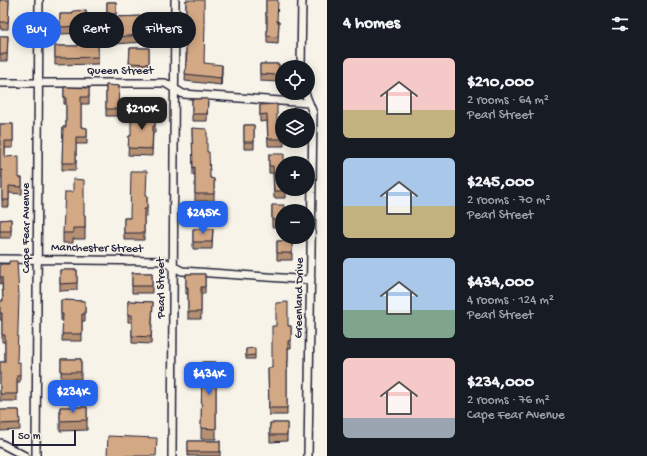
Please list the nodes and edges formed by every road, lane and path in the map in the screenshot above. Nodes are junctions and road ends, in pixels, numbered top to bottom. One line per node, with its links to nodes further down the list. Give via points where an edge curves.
1 (39, 0): 6 (street, Cape Fear Avenue)
2 (175, 0): 7 (street, Pearl Street)
3 (302, 0): 4 (street)
4 (301, 60)
5 (0, 82): 6 (street, Queen Street)
6 (39, 83): 7 (street, Queen Street, via 165,83); 11 (street, Cape Fear Avenue)
7 (174, 89): 9 (street, Queen Street, via 183,94); 12 (street, Pearl Street)
8 (308, 100): 9 (street, Greenland Drive)
9 (309, 103): 13 (street, Greenland Drive, via 313,113)
10 (0, 259): 11 (street, Manchester Street)
11 (38, 259): 12 (street, Manchester Street, via 162,261); 16 (street, Cape Fear Avenue)
12 (173, 267): 13 (street, Manchester Street, via 182,271); 17 (street, Pearl Street)
13 (311, 280): 18 (street, Greenland Drive)
14 (0, 443): 15 (street)
15 (25, 456)
16 (36, 456)
17 (172, 456)
18 (309, 456)

